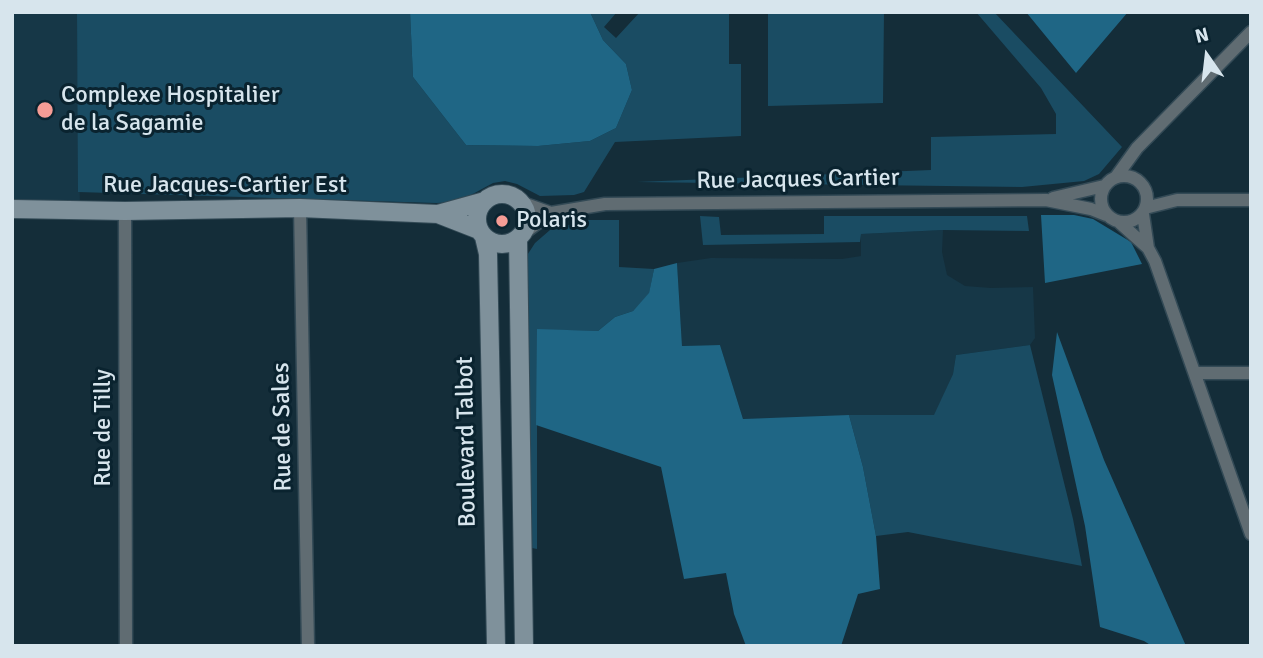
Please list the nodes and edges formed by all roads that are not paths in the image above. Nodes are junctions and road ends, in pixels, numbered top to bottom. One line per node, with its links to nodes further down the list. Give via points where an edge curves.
1 (1251, 32): 2 (street)
2 (1137, 148): 3 (street); 4 (street)
3 (1116, 177): 4 (street); 5 (street)
4 (1140, 183): 7 (street); 14 (street, via 1146,192)
5 (1104, 186): 6 (street, Rue Jacques Cartier); 17 (street, via 1100,201)
6 (1046, 200): 15 (street, Rue Jacques Cartier, via 605,204); 17 (street, Rue Jacques Cartier)
7 (1177, 200): 8 (street); 14 (street)
8 (1251, 200)
9 (485, 201): 10 (main road, via 504,194); 16 (main road, Rue Jacques-Cartier Est); 19 (main road, via 478,213)
10 (520, 202): 15 (street, Rue Jacques Cartier); 20 (main road, via 528,218)
11 (300, 208): 13 (main road, Rue Jacques-Cartier Est); 16 (main road, Rue Jacques-Cartier Est); 26 (street, Rue de Sales)
12 (12, 209): 13 (main road, Rue Jacques-Cartier Est)
13 (125, 211): 25 (street, Rue de Tilly)
14 (1144, 211): 18 (street, via 1135,220); 21 (street)
15 (551, 213): 20 (street, Rue Jacques Cartier)
16 (438, 214): 19 (main road, Rue Jacques-Cartier Est)
17 (1106, 215): 18 (street)
18 (1120, 223): 21 (street)
19 (482, 234): 20 (main road, via 503,245); 27 (main road, Boulevard Talbot, via 488,254)
20 (521, 237): 28 (main road)
21 (1148, 248): 22 (street)
22 (1195, 373): 23 (street); 24 (street)
23 (1251, 373)
24 (1251, 534)
25 (126, 646)
26 (308, 646)
27 (496, 646)
28 (524, 646)

